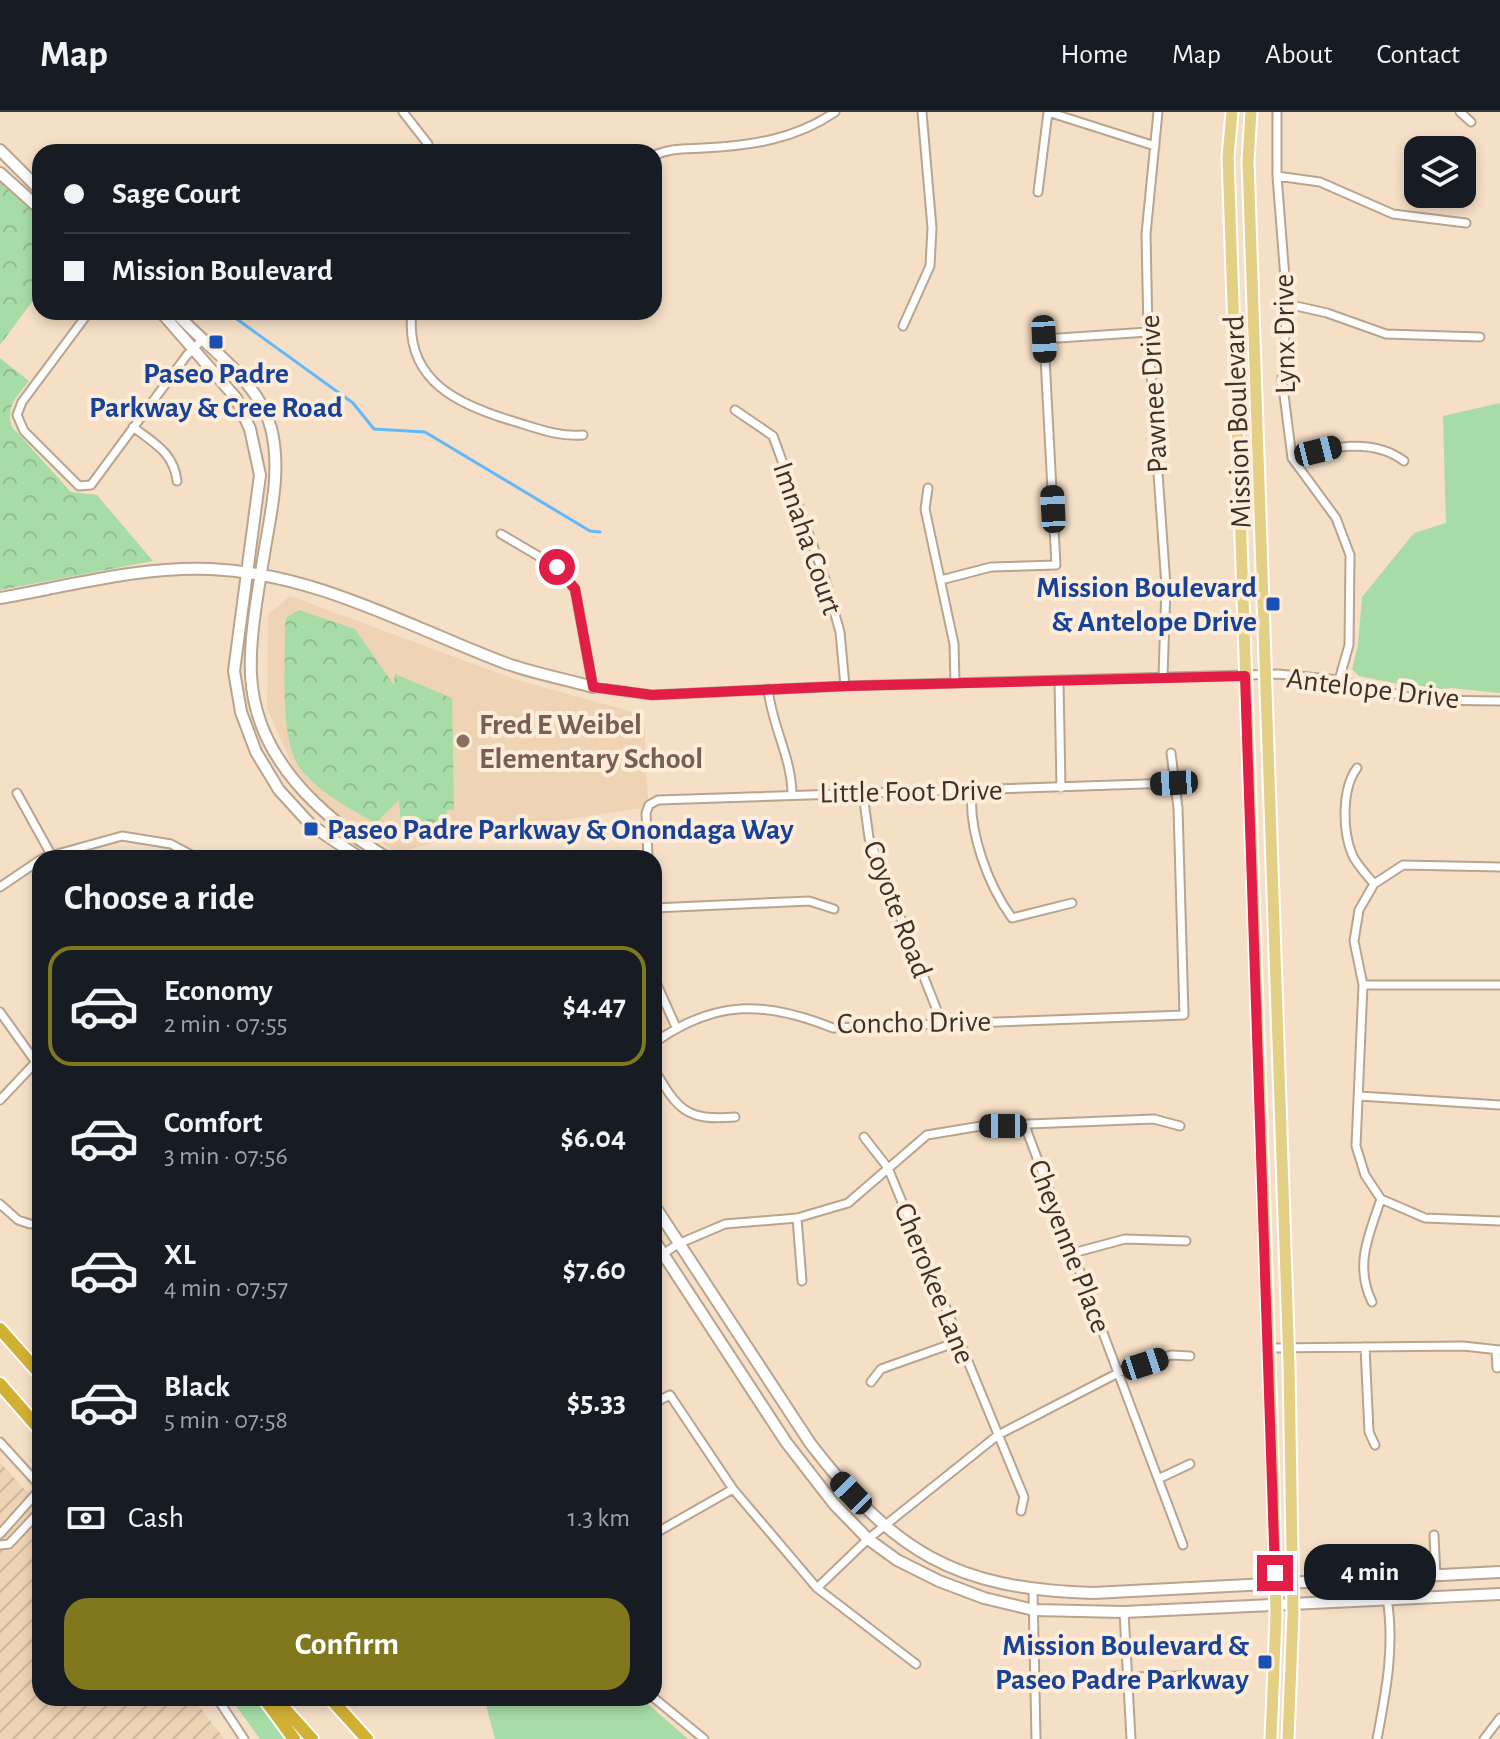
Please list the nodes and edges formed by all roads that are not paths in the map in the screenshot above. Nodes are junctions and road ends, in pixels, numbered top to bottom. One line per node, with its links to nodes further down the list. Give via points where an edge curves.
1 (403, 112): 11 (street)
2 (835, 112): 14 (street, via 777,140)
3 (922, 112): 26 (street, via 930,266)
4 (1048, 112): 12 (street); 18 (street)
5 (1158, 112): 12 (street, Pawnee Drive)
6 (1232, 112): 43 (main road, Mission Boulevard, via 1228,157)
7 (1251, 112): 42 (main road, Mission Boulevard, via 1248,161)
8 (1277, 112): 16 (street, Lynx Drive)
9 (1460, 112): 10 (street)
10 (1471, 122)
11 (428, 144)
12 (1155, 146): 27 (street, Pawnee Drive, via 1146,234)
13 (0, 150): 17 (main road)
14 (662, 152)
15 (0, 173): 19 (main road)
16 (1277, 176): 20 (street, via 1320,182 1393,214); 21 (street, Lynx Drive)
17 (32, 182)
18 (1038, 192)
19 (32, 202)
20 (1466, 223)
21 (1287, 304): 28 (street, via 1386,334); 33 (street, Lynx Drive, via 1282,379)
22 (83, 320): 31 (street, via 22,402 17,415 24,431 70,480 84,487 91,485)
23 (170, 320): 29 (main road)
24 (180, 320): 29 (main road)
25 (413, 320): 32 (street, via 416,354 443,391 473,409 564,437)
26 (903, 326)
27 (1148, 332): 40 (street, via 1044,339 1056,565 991,567); 44 (street, Pawnee Drive, via 1166,586)
28 (1480, 337)
29 (197, 345): 31 (street); 38 (main road, via 236,398 250,429 260,475); 39 (main road, via 252,387 270,426 277,473)
30 (735, 410): 48 (street, Imnaha Court, via 773,436 825,579 840,632)
31 (133, 427): 35 (street, via 166,452)
32 (583, 435)
33 (1292, 458): 34 (street, via 1343,445 1391,451); 45 (street, Lynx Drive, via 1336,518 1350,555 1349,645)
34 (1404, 461)
35 (177, 481)
36 (928, 488): 40 (street, via 925,509)
37 (501, 534): 49 (street, via 557,567 575,589)
38 (246, 573): 39 (main road); 41 (main road, via 156,571); 63 (main road, via 234,671 256,752 279,790 311,825)
39 (261, 575): 49 (main road, via 316,586 507,663); 64 (main road, via 251,675 258,710 296,786)
40 (941, 580): 47 (street, via 954,644)
41 (0, 598)
42 (1263, 675): 43 (street, Antelope Drive); 45 (street, Antelope Drive); 108 (main road, Mission Boulevard)
43 (1245, 676): 44 (street, Antelope Drive); 107 (main road, Mission Boulevard)
44 (1163, 677): 46 (street, Antelope Drive)
45 (1339, 680): 51 (street, Antelope Drive, via 1420,700)
46 (1059, 681): 47 (street, Antelope Drive); 55 (street)
47 (955, 683): 48 (street, Antelope Drive)
48 (845, 686): 50 (street, Antelope Drive)
49 (593, 687): 50 (street, Antelope Drive, via 652,695)
50 (768, 689): 58 (street)
51 (1500, 701)
52 (1171, 753): 54 (street)
53 (1357, 768): 68 (street, via 1347,782 1347,827 1352,854)
54 (1174, 783): 55 (street, Little Foot Drive); 77 (street, Concho Drive, via 1184,1015)
55 (1061, 788): 56 (street, Little Foot Drive)
56 (972, 790): 59 (street, Little Foot Drive); 70 (street, via 973,827 1002,905 1012,918)
57 (17, 793): 60 (street)
58 (792, 793): 59 (street, Little Foot Drive); 65 (street, Little Foot Drive, via 658,800 649,805)
59 (863, 794): 77 (street, Coyote Road, via 869,838)
60 (44, 850)
61 (72, 850): 62 (street, via 122,836)
62 (182, 850)
63 (356, 850)
64 (360, 850)
65 (648, 850)
66 (32, 867): 69 (street)
67 (1500, 867): 68 (street, via 1403,865)
68 (1374, 884): 73 (street, via 1359,910 1354,941)
69 (0, 887)
70 (1072, 903)
71 (662, 908): 72 (street, via 809,901)
72 (834, 909)
73 (1363, 985): 74 (street); 83 (street)
74 (1500, 985)
75 (662, 996): 78 (street)
76 (0, 1012): 80 (street)
77 (942, 1023): 78 (street, Concho Drive, via 833,1028 790,1011 750,1008 714,1013)
78 (676, 1027): 79 (street, Concho Drive)
79 (662, 1037)
80 (32, 1059)
81 (32, 1071): 84 (street)
82 (662, 1083): 86 (street, via 692,1116)
83 (1359, 1096): 85 (street); 91 (street, via 1356,1146 1365,1175)
84 (0, 1100)
85 (1500, 1105)
86 (735, 1117)
87 (1025, 1126): 88 (street, via 1154,1119); 90 (street, via 981,1126 927,1135); 99 (street, Cheyenne Place)
88 (1180, 1126)
89 (864, 1137): 90 (street, Cherokee Lane)
90 (888, 1168): 94 (street, via 848,1203); 105 (street, Cherokee Lane)
91 (1381, 1199): 95 (street, via 1425,1218); 103 (street, via 1361,1260)
92 (0, 1204): 96 (street)
93 (662, 1218): 98 (main road)
94 (797, 1218): 98 (street, via 725,1224); 102 (street)
95 (1500, 1221)
96 (30, 1224)
97 (1186, 1241): 99 (street, via 1125,1239)
98 (678, 1244): 100 (street); 128 (main road, via 810,1443)
99 (1073, 1253): 113 (street, Cheyenne Place)
100 (662, 1254)
101 (662, 1263): 132 (main road, via 786,1442)
102 (802, 1281)
103 (1372, 1302)
104 (0, 1329): 111 (highway)
105 (957, 1342): 114 (street, via 881,1369); 118 (street, Cherokee Lane)
106 (1365, 1347): 108 (street); 109 (street); 120 (street, via 1369,1432)
107 (1268, 1348): 108 (street); 138 (main road, Mission Boulevard)
108 (1288, 1348): 137 (main road, Mission Boulevard)
109 (1498, 1350): 112 (street)
110 (1190, 1356): 113 (street, via 1171,1355)
111 (32, 1365)
112 (1497, 1368)
113 (1118, 1373): 118 (street); 123 (street, Cheyenne Place)
114 (871, 1382)
115 (0, 1384): 117 (highway)
116 (662, 1399): 124 (street, via 670,1395)
117 (32, 1421)
118 (998, 1435): 126 (street, Cherokee Lane, via 1024,1497); 128 (street)
119 (0, 1442): 122 (street)
120 (1375, 1445)
121 (1190, 1464): 123 (street)
122 (32, 1479)
123 (1158, 1479): 134 (street, Cheyenne Place)
124 (733, 1489): 129 (street); 139 (street)
125 (32, 1497): 130 (street)
126 (1021, 1511)
127 (32, 1520): 133 (street, via 9,1544)
128 (884, 1526): 132 (street); 140 (main road, via 954,1571)
129 (662, 1529)
130 (0, 1534)
131 (1434, 1535): 136 (street)
132 (868, 1539): 139 (street); 145 (main road, via 939,1581)
133 (0, 1545)
134 (1183, 1545)
135 (1500, 1572): 136 (main road)
136 (1436, 1576): 137 (main road)
137 (1293, 1584): 138 (main road); 143 (main road, Mission Boulevard)
138 (1275, 1585): 140 (main road, via 1122,1593); 144 (main road, Mission Boulevard)
139 (817, 1588): 147 (street)
140 (1033, 1591): 145 (street)
141 (1500, 1594): 142 (main road)
142 (1387, 1598): 143 (main road); 165 (street, via 1391,1644)
143 (1293, 1603): 144 (main road); 164 (main road, Mission Boulevard)
144 (1276, 1604): 146 (main road); 163 (main road, Mission Boulevard)
145 (1034, 1610): 146 (main road); 161 (street)
146 (1124, 1612): 148 (street)
147 (916, 1664)
148 (1128, 1677): 149 (street, via 1186,1676); 162 (street)
149 (1200, 1683)
150 (662, 1705): 160 (street)
151 (222, 1706): 156 (street)
152 (270, 1706): 157 (highway)
153 (282, 1706): 158 (highway)
154 (337, 1706): 159 (highway)
155 (1500, 1718): 166 (street)
156 (244, 1739)
157 (294, 1739)
158 (312, 1739)
159 (367, 1739)
160 (704, 1739)
161 (1036, 1739)
162 (1131, 1739)
163 (1271, 1739)
164 (1288, 1739)
165 (1377, 1739)
166 (1484, 1739)

